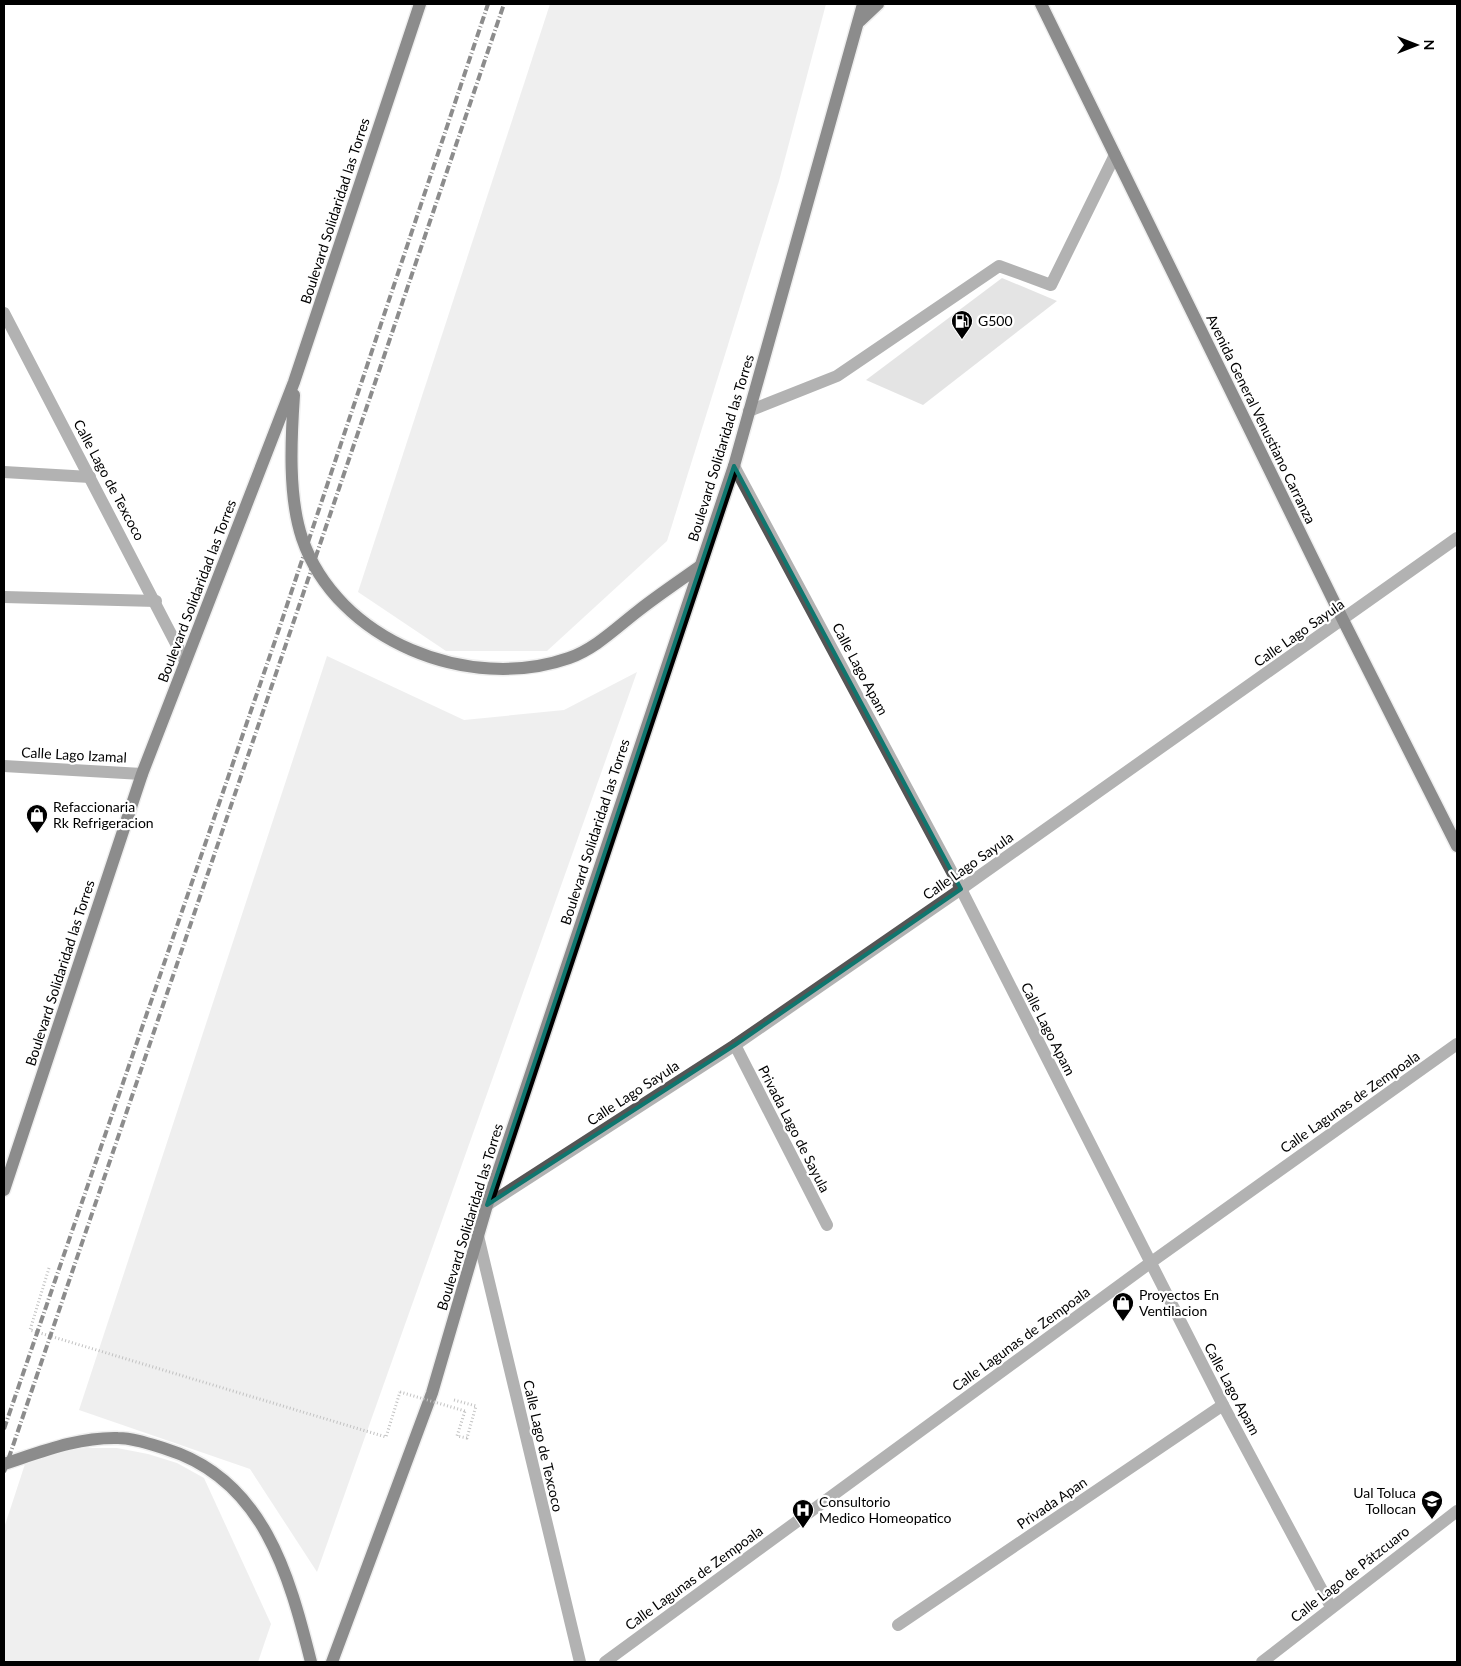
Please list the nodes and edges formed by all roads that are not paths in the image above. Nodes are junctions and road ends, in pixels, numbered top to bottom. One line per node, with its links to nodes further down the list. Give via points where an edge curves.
1 (420, 4): 8 (main road, Boulevard Solidaridad las Torres)
2 (864, 4): 5 (main road, Boulevard Solidaridad las Torres)
3 (878, 4): 5 (main road)
4 (1041, 4): 6 (main road, Avenida General Venustiano Carranza)
5 (858, 23): 9 (main road, Boulevard Solidaridad las Torres)
6 (1115, 155): 9 (street, via 1051,285 999,266 837,376); 17 (main road, Avenida General Venustiano Carranza)
7 (4, 313): 12 (street, Calle Lago de Texcoco)
8 (294, 382): 14 (main road, via 292,454 302,538 320,574 342,602 362,620 404,647 449,664 506,668 549,664 570,658 593,645); 18 (main road, Boulevard Solidaridad las Torres)
9 (749, 411): 10 (main road, Boulevard Solidaridad las Torres)
10 (734, 466): 14 (main road, Boulevard Solidaridad las Torres); 22 (street, Calle Lago Apam)
11 (4, 472): 12 (street)
12 (90, 477): 16 (street, Calle Lago de Texcoco)
13 (1457, 538): 17 (street, Calle Lago Sayula)
14 (699, 568): 26 (main road, Boulevard Solidaridad las Torres)
15 (4, 597): 16 (street)
16 (156, 601): 18 (street, Calle Lago de Texcoco)
17 (1343, 620): 21 (main road, Avenida General Venustiano Carranza); 22 (street, Calle Lago Sayula)
18 (185, 661): 20 (main road, Boulevard Solidaridad las Torres)
19 (4, 766): 20 (street, Calle Lago Izamal)
20 (142, 774): 25 (main road, Boulevard Solidaridad las Torres)
21 (1457, 846)
22 (961, 889): 24 (street, Calle Lago Sayula); 29 (street, Calle Lago Apam)
23 (1457, 1044): 29 (street, Calle Lagunas de Zempoala)
24 (735, 1045): 26 (street, Calle Lago Sayula); 27 (street, Privada Lago de Sayula)
25 (5, 1183)
26 (487, 1205): 28 (main road, Boulevard Solidaridad las Torres)
27 (827, 1225)
28 (478, 1236): 36 (main road, Boulevard Solidaridad las Torres, via 432,1393); 37 (street, Calle Lago de Texcoco)
29 (1150, 1263): 30 (street, Calle Lago Apam); 38 (street, Calle Lagunas de Zempoala)
30 (1223, 1405): 33 (street, Calle Lago Apam); 34 (street, Privada Apan)
31 (4, 1464): 35 (main road, via 57,1446 118,1438 179,1453 208,1468 232,1485 252,1510 282,1564 294,1594)
32 (1457, 1511): 33 (street, Calle Lago de Pátzcuaro)
33 (1331, 1607): 39 (street, Calle Lago de Pátzcuaro)
34 (898, 1625)
35 (311, 1662)
36 (332, 1662)
37 (580, 1662)
38 (605, 1662)
39 (1262, 1662)

